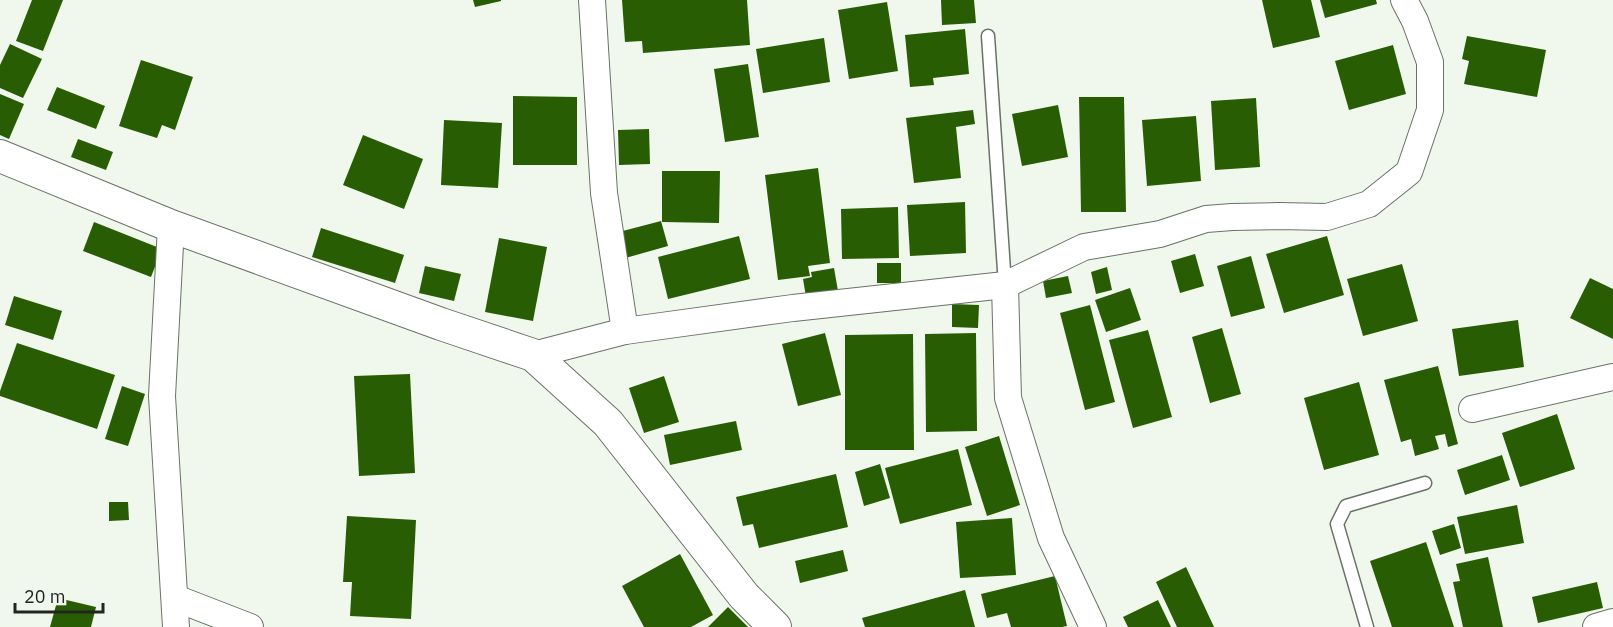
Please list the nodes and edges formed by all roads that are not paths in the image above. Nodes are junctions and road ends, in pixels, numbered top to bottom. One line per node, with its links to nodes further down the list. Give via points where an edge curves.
1 (592, 0): 7 (street, via 604,193)
2 (1404, 0): 6 (street, via 1430,62 1430,110 1409,172 1369,204 1326,218 1206,219 1160,234 1084,247)
3 (988, 36): 6 (lane)
4 (0, 156): 5 (street)
5 (171, 225): 8 (street); 12 (street, via 162,396)
6 (1005, 285): 7 (street); 17 (street, via 1008,398 1051,538)
7 (625, 331): 8 (street)
8 (533, 355): 16 (street, via 608,423 744,596)
9 (1613, 377): 10 (street)
10 (1472, 409)
11 (1425, 483): 18 (lane, via 1346,506 1337,524)
12 (175, 598): 14 (street); 15 (street)
13 (1613, 622): 19 (street)
14 (176, 627)
15 (250, 627)
16 (775, 627)
17 (1093, 627)
18 (1368, 627)
19 (1597, 627)

